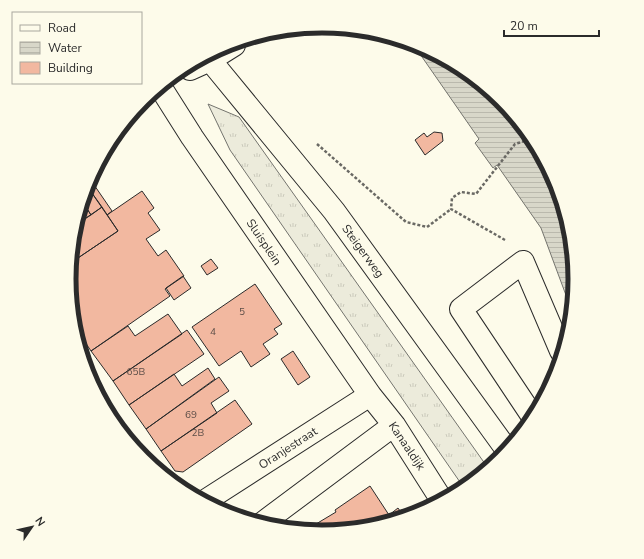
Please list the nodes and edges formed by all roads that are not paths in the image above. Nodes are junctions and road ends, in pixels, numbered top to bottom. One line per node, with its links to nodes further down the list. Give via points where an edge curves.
1 (214, 58): 2 (street)
2 (210, 60): 8 (street, Steigerweg, via 334,211)
3 (163, 91): 5 (street, Sluisplein)
4 (559, 346): 6 (street, via 523,262 461,309)
5 (370, 395): 7 (street, Kanaaldijk); 10 (street, Oranjestraat)
6 (530, 412)
7 (394, 425): 9 (street, Kanaaldijk); 11 (street)
8 (504, 446)
9 (439, 496)
10 (209, 499)
11 (267, 520)

